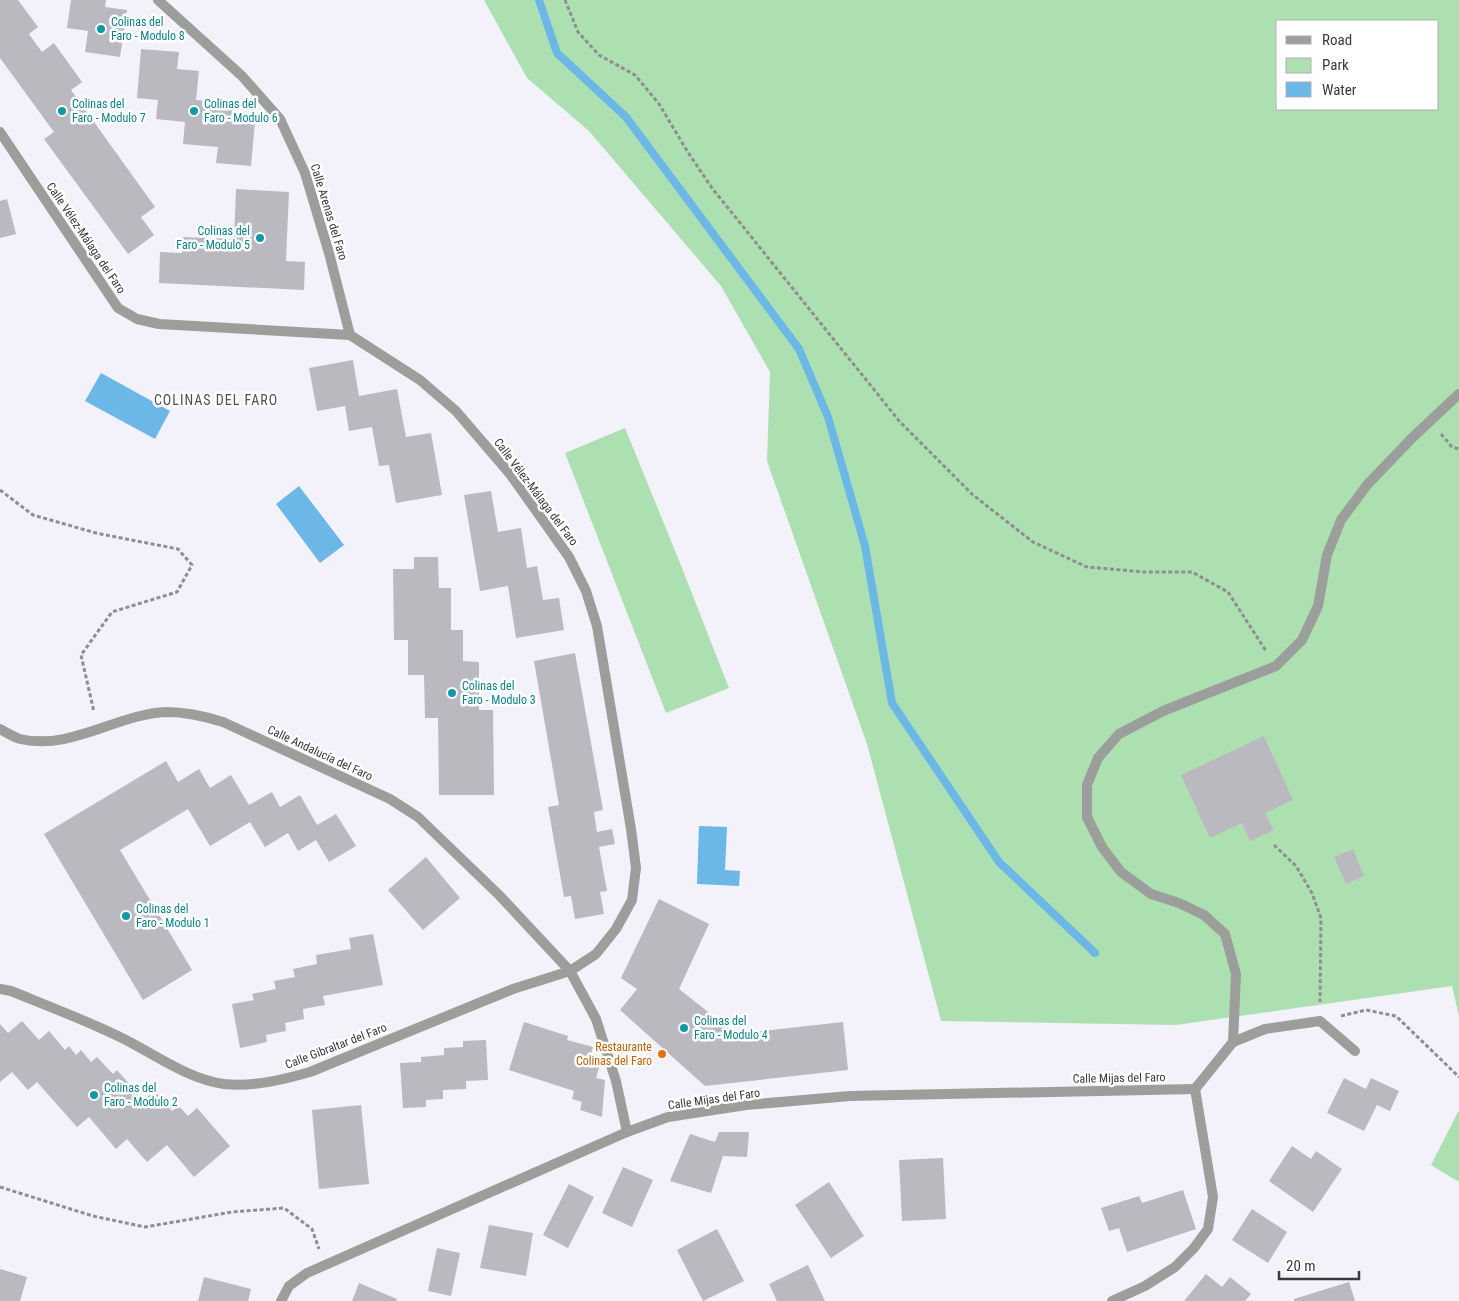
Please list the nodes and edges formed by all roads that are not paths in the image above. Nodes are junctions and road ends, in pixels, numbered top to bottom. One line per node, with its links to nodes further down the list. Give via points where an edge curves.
1 (158, 0): 3 (street, Calle Arenas del Faro, via 242,76 280,119 305,173)
2 (0, 132): 3 (street, Calle Vélez-Málaga del Faro, via 118,308 137,319 159,324)
3 (350, 335): 6 (street, Calle Vélez-Málaga del Faro, via 420,380 456,411 510,474 569,557 586,591 597,626 636,868 632,900 616,929 596,954)
4 (1459, 394): 8 (street, via 1412,438 1341,520 1327,555 1318,606 1302,640 1276,666 1163,711 1119,734 1098,758 1086,785 1087,817 1102,847 1121,872 1151,894 1204,915 1225,934 1236,974)
5 (0, 729): 6 (street, Calle Andalucía del Faro, via 19,739 38,742 165,712 193,714 223,722 390,799 418,817 498,894)
6 (570, 971): 7 (street, Calle Gibraltar del Faro, via 513,989 310,1072 250,1084 223,1084 192,1075 119,1036); 11 (street, via 596,1019 616,1081)
7 (0, 989)
8 (1233, 1042): 9 (street, via 1265,1029 1320,1021); 10 (street)
9 (1355, 1051)
10 (1195, 1089): 11 (street, Calle Mijas del Faro, via 850,1096 746,1105 668,1117); 13 (street, via 1213,1198 1208,1229 1175,1267)
11 (627, 1132): 12 (street, Calle Mijas del Faro, via 307,1273 289,1286)
12 (281, 1301)
13 (1112, 1301)

